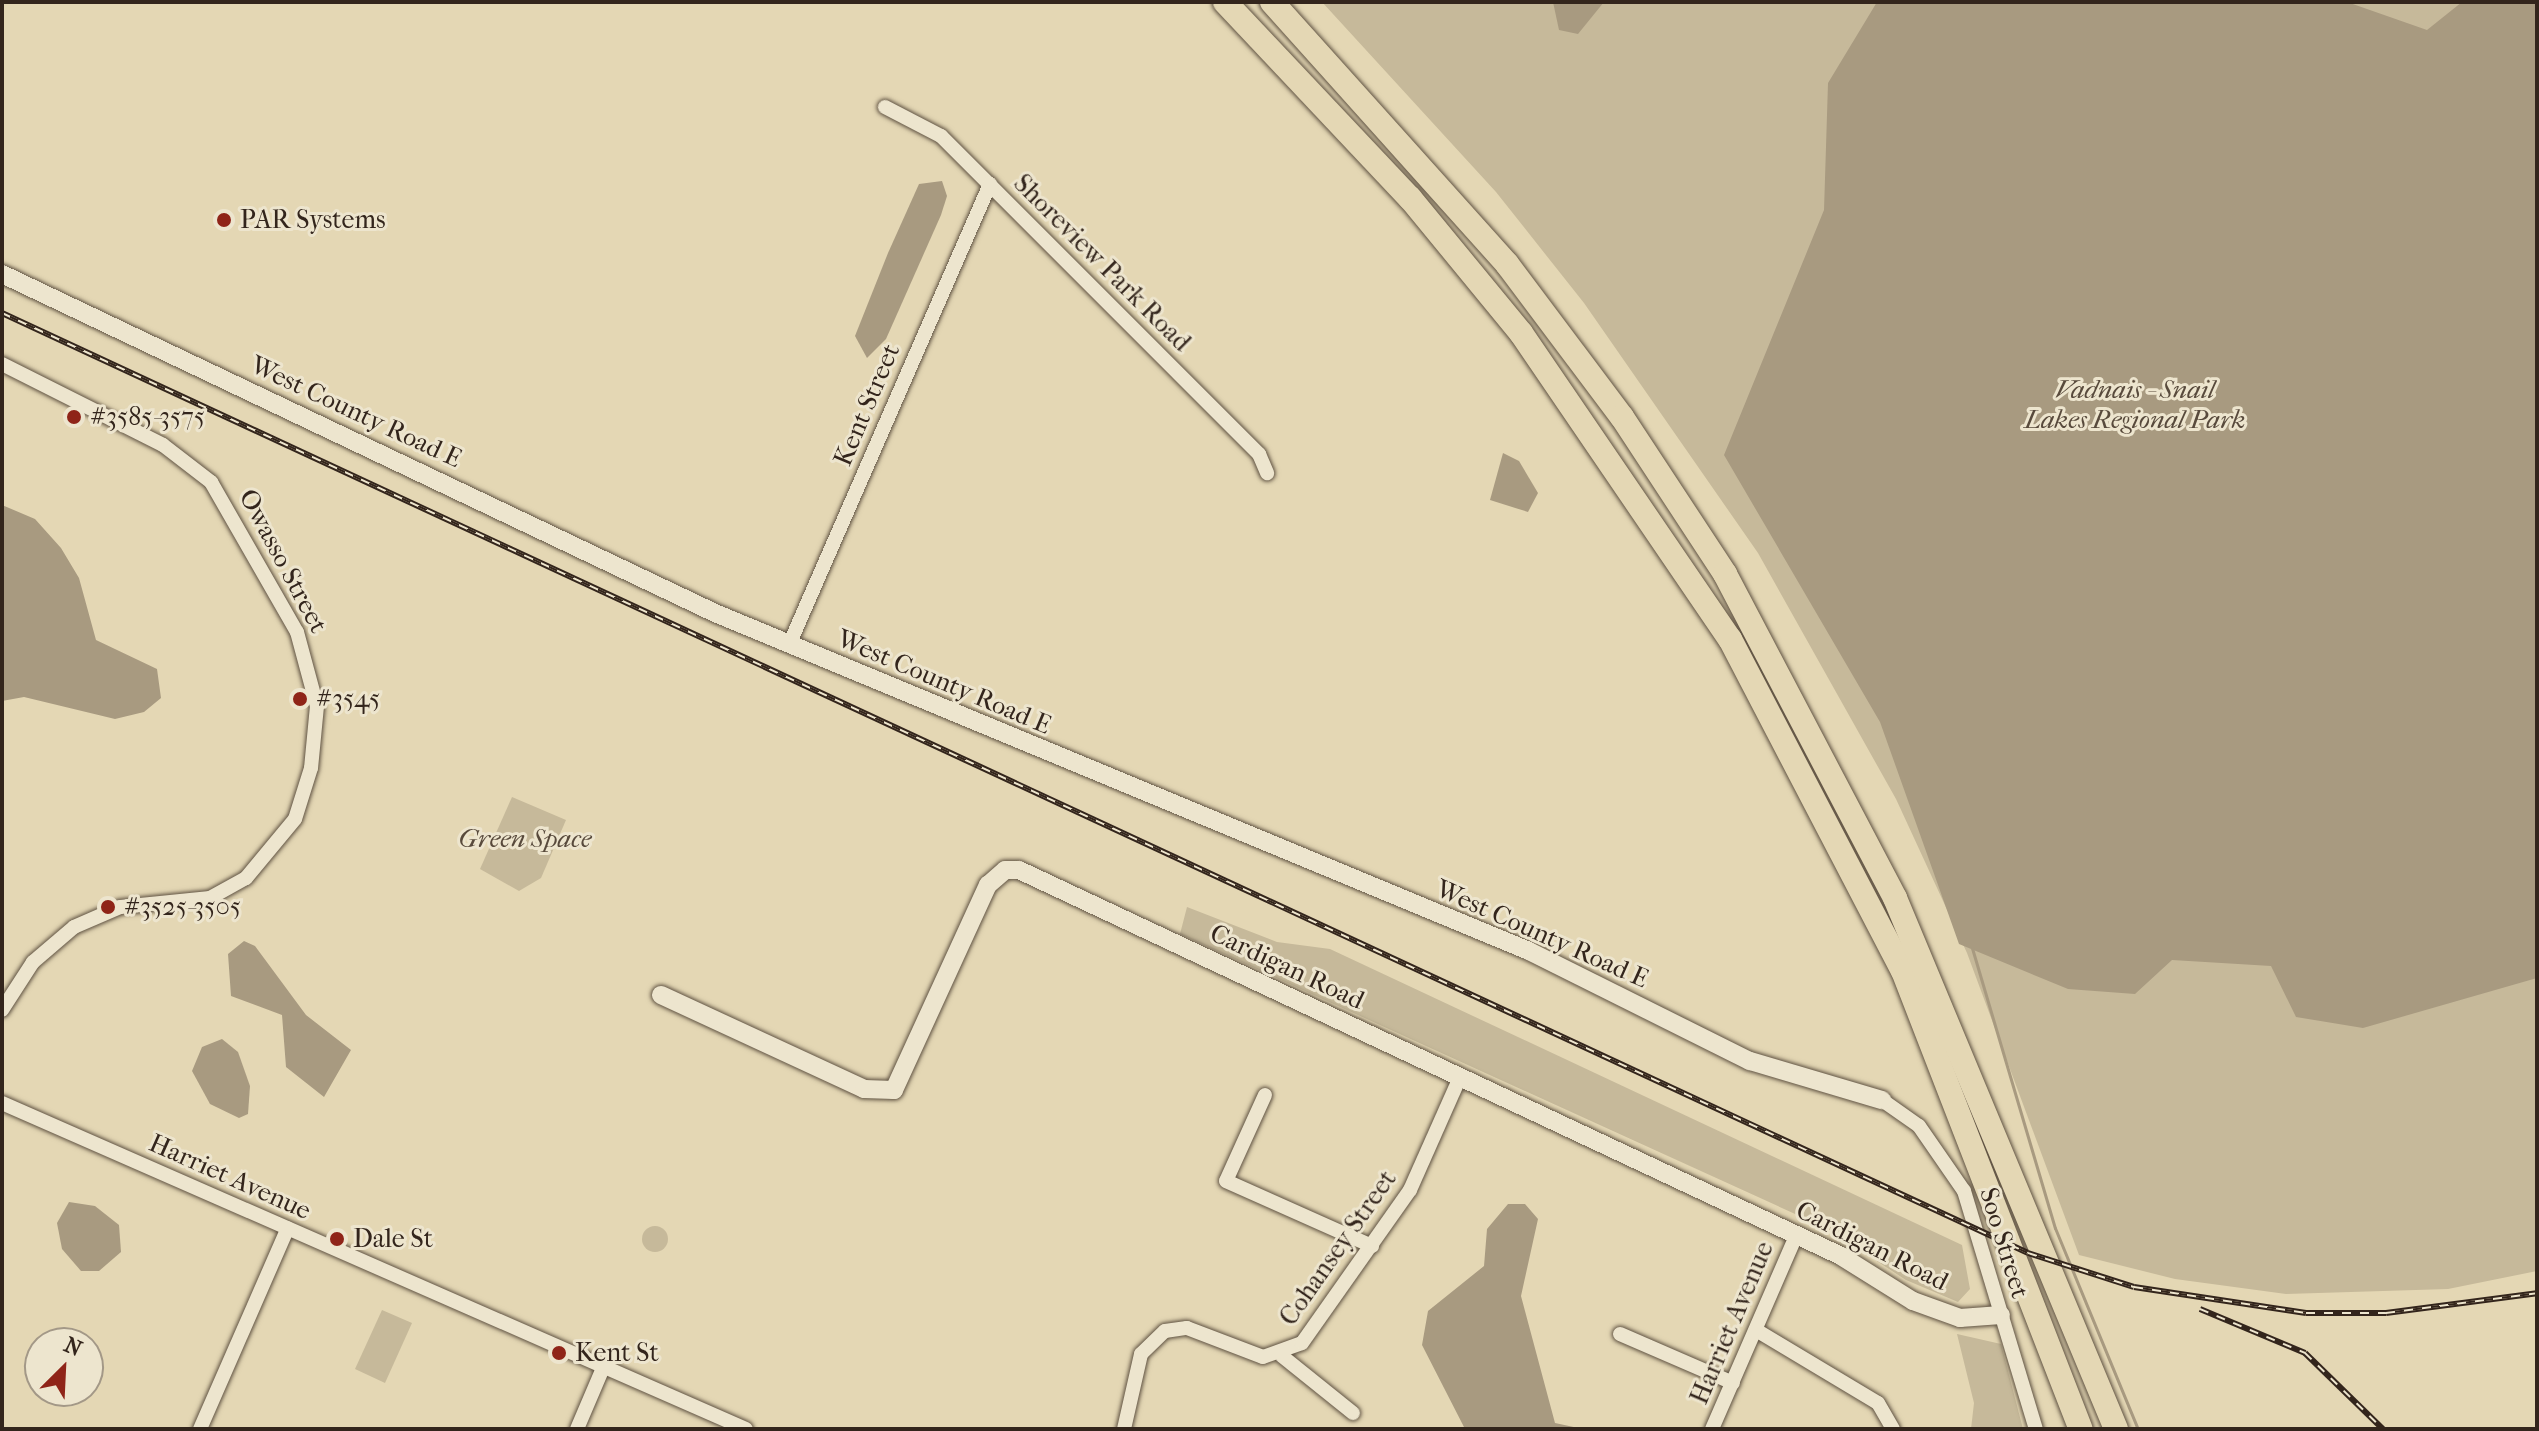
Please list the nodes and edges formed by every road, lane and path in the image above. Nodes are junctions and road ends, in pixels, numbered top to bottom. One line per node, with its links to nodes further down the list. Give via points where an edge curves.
1 (1225, 2): 32 (highway, via 1410,198 1521,333 1730,639 1822,802 1908,982)
2 (1272, 2): 33 (highway, via 1507,264 1622,417 1725,574 1895,898)
3 (885, 107): 4 (street, Shoreview Park Road, via 941,136)
4 (990, 184): 7 (street, Shoreview Park Road, via 1259,454); 8 (street, Kent Street)
5 (2, 274): 8 (street, West County Road E)
6 (2, 364): 10 (street, Owasso Street, via 163,445 211,482 297,632 317,706 311,768 295,819 246,878 210,898 120,907 74,927 33,962)
7 (1267, 473)
8 (789, 645): 13 (street, West County Road E, via 1529,951 1750,1061)
9 (661, 995): 11 (street, Cardigan Road, via 864,1089 894,1090 988,885 1005,870 1019,870)
10 (2, 1010)
11 (1460, 1077): 16 (street, Cardigan Road); 17 (street, Cohansey Street, via 1410,1190)
12 (1265, 1095): 17 (street, via 1226,1181)
13 (1882, 1100): 18 (street, Soo Street, via 1919,1126 1949,1163 1977,1222)
14 (2, 1103): 15 (street, Harriet Avenue)
15 (288, 1228): 22 (street, Harriet Avenue); 25 (street)
16 (1796, 1236): 18 (street, Cardigan Road, via 1913,1301 1960,1318); 19 (street, Harriet Avenue)
17 (1372, 1246): 21 (street, Cohansey Street, via 1302,1343)
18 (2001, 1315): 31 (street, Soo Street)
19 (1756, 1330): 23 (street, Harriet Avenue); 30 (street, via 1878,1403)
20 (1620, 1334): 23 (street)
21 (1282, 1356): 24 (street); 28 (street, Cohansey Street, via 1252,1354 1187,1328 1165,1331 1141,1354)
22 (603, 1368): 26 (street); 27 (street, Harriet Avenue)
23 (1733, 1383): 29 (street, Harriet Avenue)
24 (1353, 1413)
25 (200, 1429)
26 (577, 1429)
27 (746, 1429)
28 (1124, 1429)
29 (1712, 1429)
30 (1893, 1429)
31 (2036, 1429)
32 (2081, 1429)
33 (2116, 1429)

